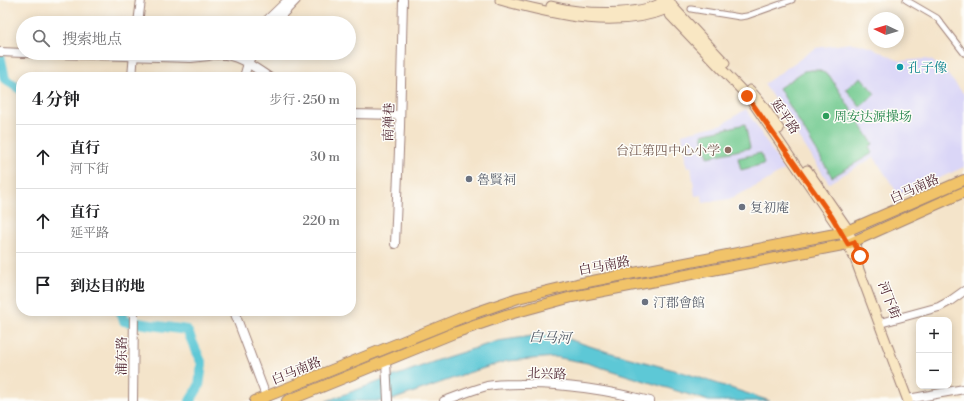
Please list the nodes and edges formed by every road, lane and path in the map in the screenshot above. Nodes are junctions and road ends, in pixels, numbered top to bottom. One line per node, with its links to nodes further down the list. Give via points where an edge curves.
1 (141, 0): 11 (street)
2 (288, 0): 12 (street)
3 (296, 0): 13 (street)
4 (403, 0): 26 (street, 南禅巷)
5 (500, 0): 9 (main road, via 557,14 598,19 638,17)
6 (526, 0): 9 (main road, via 563,8 611,12 643,9)
7 (792, 0): 10 (street, via 740,17)
8 (906, 0): 17 (street, via 937,18)
9 (666, 3): 29 (main road, 延平路, via 755,95)
10 (691, 9)
11 (139, 16)
12 (271, 16)
13 (281, 16)
14 (16, 48): 15 (street)
15 (2, 50): 16 (street)
16 (16, 52)
17 (964, 53)
18 (134, 60): 22 (street)
19 (240, 60): 21 (street)
20 (250, 60): 21 (street)
21 (248, 63): 23 (street); 24 (street)
22 (132, 72)
23 (245, 72)
24 (262, 72)
25 (356, 114): 26 (street)
26 (400, 115): 31 (street, 南禅巷)
27 (964, 180): 29 (main road, 白马南路)
28 (964, 192): 30 (main road)
29 (846, 232): 30 (main road, 河下街); 38 (main road, 白马南路, via 586,282 518,298 466,316)
30 (851, 243): 35 (main road, 河下街); 36 (main road, via 550,302 478,324)
31 (395, 244)
32 (964, 290): 35 (street, via 939,307)
33 (134, 316): 40 (street, 浦东路)
34 (236, 316): 38 (street)
35 (883, 323): 39 (main road, 河下街)
36 (386, 361): 42 (main road); 43 (street)
37 (964, 389): 39 (street)
38 (266, 396): 41 (main road, 白马南路)
39 (911, 400)
40 (133, 401)
41 (255, 401)
42 (287, 401)
43 (388, 401)
44 (444, 401): 45 (street, 北兴路, via 486,386 559,384)
45 (650, 401)

